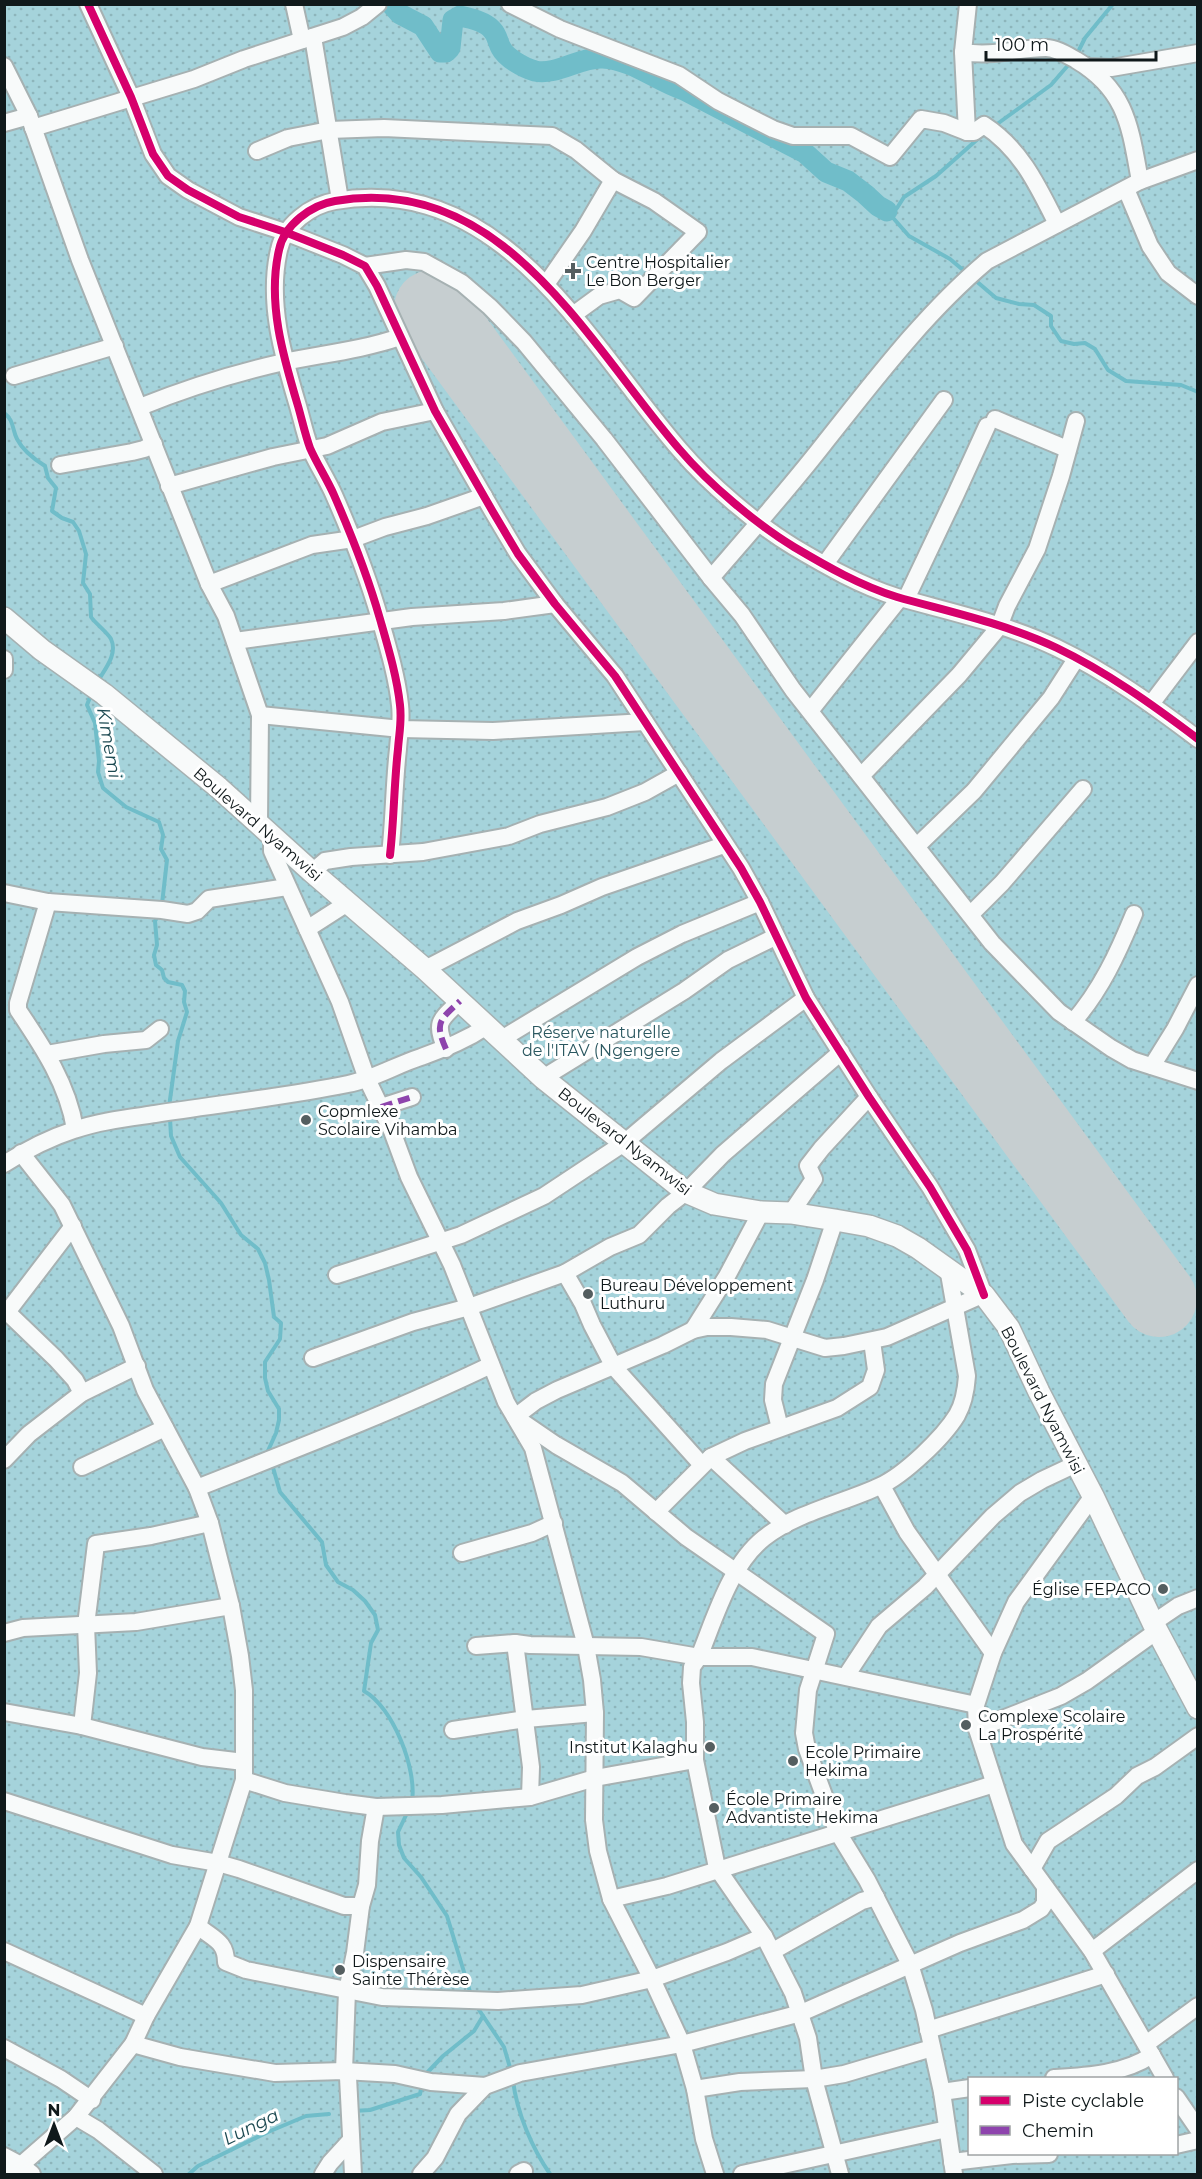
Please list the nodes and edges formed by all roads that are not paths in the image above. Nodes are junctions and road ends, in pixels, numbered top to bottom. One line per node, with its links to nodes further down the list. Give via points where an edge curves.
1 (88, 4): 11 (street)
2 (294, 4): 6 (street)
3 (510, 4): 15 (street, via 560,29 679,75 740,112 793,136 851,136 890,157 921,119)
4 (968, 4): 7 (street)
5 (376, 7): 6 (street, via 343,27)
6 (308, 39): 11 (street); 14 (street)
7 (963, 52): 10 (street, via 1000,54 1049,47); 15 (street)
8 (1197, 53): 10 (street, via 1111,68)
9 (4, 66): 12 (street)
10 (1088, 67): 19 (street, via 1122,106 1133,145)
11 (131, 97): 12 (street); 22 (street, via 153,154 168,176 239,217)
12 (31, 122): 13 (street); 28 (street)
13 (4, 123)
14 (329, 130): 16 (street, via 288,138); 18 (street, via 384,128 552,136); 20 (street)
15 (967, 132): 21 (street, via 984,125 1005,141 1029,170)
16 (257, 151)
17 (1197, 160): 19 (street)
18 (613, 180): 24 (street, via 584,231); 26 (street, via 654,201 698,232 634,298 620,290 609,293)
19 (1133, 185): 21 (street); 25 (street, via 1150,246 1168,273)
20 (340, 200): 22 (street, via 312,208); 24 (street, via 386,199 453,214 492,237)
21 (1057, 224): 41 (street, via 987,261 952,292 871,384)
22 (285, 232): 23 (street); 29 (street, via 279,245 274,286)
23 (365, 266): 27 (street); 44 (street, via 406,260 424,262 462,284 490,307 604,439)
24 (547, 283): 26 (street)
25 (1195, 290)
26 (573, 315): 41 (street, via 683,454)
27 (400, 337): 29 (street, via 378,345); 33 (street)
28 (115, 346): 30 (street); 32 (street)
29 (285, 362): 32 (street, via 194,386); 36 (street)
30 (14, 376)
31 (944, 400): 43 (street)
32 (140, 407): 35 (street)
33 (435, 411): 36 (street, via 382,422); 40 (street)
34 (1076, 421): 37 (street)
35 (154, 444): 38 (street, via 132,452); 39 (street)
36 (311, 449): 39 (street); 42 (street)
37 (1067, 449): 46 (street, via 991,423); 50 (street, via 1036,549)
38 (60, 465)
39 (169, 486): 45 (street)
40 (484, 496): 42 (street); 47 (street, via 518,554)
41 (759, 523): 43 (street); 44 (street)
42 (352, 539): 45 (street, via 312,545); 48 (street)
43 (825, 564): 46 (street)
44 (711, 578): 57 (street)
45 (209, 584): 51 (street)
46 (903, 598): 50 (street); 57 (street)
47 (555, 604): 48 (street); 59 (street, via 615,676)
48 (381, 622): 51 (street); 60 (street, via 400,703)
49 (6, 623): 65 (main road, Boulevard Nyamwisi, via 94,687)
50 (999, 627): 54 (street); 63 (street, via 959,675)
51 (235, 641): 58 (street)
52 (1197, 642): 56 (street)
53 (4, 659): 55 (street)
54 (1076, 659): 56 (street); 67 (street, via 1011,748 974,791)
55 (4, 670)
56 (1151, 704): 61 (street)
57 (810, 711): 63 (street)
58 (260, 715): 60 (street); 65 (street)
59 (645, 722): 60 (street, via 493,731); 62 (street)
60 (401, 729): 68 (street)
61 (1197, 739)
62 (679, 773): 66 (street); 68 (street, via 607,807 509,836)
63 (861, 776): 67 (street)
64 (1083, 789): 75 (street)
65 (266, 829): 69 (main road, Boulevard Nyamwisi); 70 (street)
66 (724, 845): 74 (street); 79 (street, via 517,921)
67 (917, 846): 75 (street)
68 (390, 855): 69 (street, via 325,861)
69 (312, 872): 73 (main road, Boulevard Nyamwisi)
70 (287, 887): 72 (street, via 209,899 188,914); 77 (street)
71 (4, 893): 72 (street)
72 (48, 902): 88 (street, via 18,1003 18,1010)
73 (349, 902): 77 (street); 79 (main road, Boulevard Nyamwisi)
74 (760, 902): 78 (street); 85 (street, via 682,934)
75 (971, 914): 83 (street, via 1034,988)
76 (1134, 914): 83 (street, via 1105,979)
77 (307, 929): 91 (street, via 340,1002)
78 (775, 937): 81 (street); 90 (street, via 728,960)
79 (425, 969): 82 (main road, Boulevard Nyamwisi)
80 (1197, 985): 89 (street)
81 (806, 998): 87 (street); 97 (street, via 721,1061)
82 (460, 1001): 85 (main road, Boulevard Nyamwisi); 86 (street, via 438,1026)
83 (1073, 1022): 89 (street, via 1132,1060)
84 (160, 1029): 88 (street, via 146,1040)
85 (493, 1033): 86 (street, via 469,1038); 90 (main road, Boulevard Nyamwisi)
86 (446, 1049): 91 (street)
87 (841, 1052): 94 (street); 100 (street, via 723,1154)
88 (47, 1054): 96 (street, via 72,1109)
89 (1152, 1066): 92 (street)
90 (543, 1078): 97 (main road, Boulevard Nyamwisi)
91 (367, 1079): 95 (street); 96 (street, via 297,1094 112,1120)
92 (1197, 1081)
93 (412, 1097): 95 (street)
94 (869, 1097): 102 (street, via 808,1166 814,1179); 109 (street, via 936,1196 966,1250)
95 (381, 1107): 105 (street)
96 (75, 1130): 98 (street)
97 (624, 1143): 100 (main road, Boulevard Nyamwisi); 105 (street, via 544,1196)
98 (21, 1153): 99 (street); 104 (street, via 62,1205)
99 (4, 1164)
100 (686, 1192): 101 (main road, Boulevard Nyamwisi, via 714,1204); 107 (street, via 639,1234)
101 (761, 1212): 102 (main road, Boulevard Nyamwisi); 113 (street)
102 (791, 1213): 103 (main road, Boulevard Nyamwisi)
103 (835, 1220): 106 (main road, Boulevard Nyamwisi, via 897,1236); 114 (street)
104 (73, 1226): 112 (street); 118 (street)
105 (440, 1243): 108 (street); 110 (street)
106 (948, 1268): 109 (main road, Boulevard Nyamwisi); 111 (street)
107 (565, 1274): 110 (street); 119 (street)
108 (337, 1275)
109 (983, 1295): 111 (street); 126 (main road, Boulevard Nyamwisi, via 1009,1328)
110 (469, 1307): 116 (street, via 413,1322); 117 (street)
111 (955, 1308): 115 (street); 128 (street, via 967,1376 966,1393 957,1415 915,1462)
112 (6, 1310): 120 (street, via 56,1359)
113 (693, 1330): 114 (street, via 731,1326 767,1330); 119 (street)
114 (792, 1339): 115 (street, via 825,1348); 123 (street, via 774,1384 773,1400)
115 (872, 1341): 123 (street, via 876,1370 870,1387 837,1408)
116 (313, 1358)
117 (491, 1365): 121 (street); 129 (street, via 288,1453)
118 (137, 1366): 120 (street); 122 (street)
119 (614, 1367): 121 (street, via 556,1390); 125 (street)
120 (82, 1393): 124 (street, via 29,1434)
121 (515, 1417): 131 (street, via 622,1483); 133 (street, via 533,1448)
122 (165, 1428): 127 (street); 129 (street)
123 (780, 1428): 125 (street)
124 (4, 1460)
125 (707, 1461): 131 (street); 134 (street)
126 (1076, 1464): 130 (main road, Boulevard Nyamwisi); 137 (street, via 1020,1493)
127 (82, 1467)
128 (882, 1486): 134 (street); 137 (street, via 907,1532)
129 (196, 1488): 132 (street)
130 (1093, 1496): 141 (main road, Boulevard Nyamwisi); 146 (street, via 1016,1602)
131 (657, 1512): 136 (street)
132 (210, 1523): 139 (street); 140 (street, via 96,1544)
133 (555, 1523): 135 (street); 145 (street)
134 (785, 1525): 136 (street, via 764,1538)
135 (462, 1553)
136 (736, 1570): 147 (street); 148 (street, via 826,1634)
137 (937, 1574): 146 (street); 149 (street, via 879,1626)
138 (1197, 1598): 141 (street, via 1178,1605)
139 (231, 1605): 140 (street, via 136,1622); 160 (street, via 244,1690)
140 (86, 1625): 142 (street, via 23,1628); 155 (street, via 88,1673)
141 (1155, 1627): 151 (main road, Boulevard Nyamwisi); 156 (street, via 1088,1680 1061,1696)
142 (4, 1633)
143 (514, 1642): 144 (street); 145 (street); 154 (street)
144 (476, 1646)
145 (586, 1646): 147 (street, via 641,1647); 153 (street)
146 (993, 1653): 150 (street)
147 (699, 1657): 148 (street, via 752,1657); 159 (street, via 692,1667 691,1683)
148 (814, 1669): 149 (street); 167 (street, via 804,1733)
149 (846, 1676): 150 (street)
150 (976, 1705): 156 (street)
151 (1197, 1708)
152 (4, 1712): 155 (street)
153 (595, 1713): 154 (street); 161 (street)
154 (526, 1719): 157 (street); 164 (street)
155 (82, 1726): 160 (street, via 202,1757)
156 (977, 1729): 163 (street)
157 (453, 1730)
158 (1197, 1736): 170 (street, via 1048,1841)
159 (695, 1760): 161 (street); 169 (street)
160 (244, 1762): 162 (street)
161 (595, 1778): 164 (street); 174 (street, via 598,1851)
162 (244, 1780): 166 (street, via 285,1793); 168 (street)
163 (994, 1784): 167 (street); 170 (street, via 1014,1844)
164 (530, 1797): 166 (street)
165 (4, 1801): 168 (street, via 172,1855)
166 (376, 1807): 175 (street)
167 (837, 1831): 169 (street); 173 (street)
168 (218, 1863): 175 (street, via 344,1906); 178 (street)
169 (717, 1868): 174 (street, via 667,1886); 179 (street)
170 (1032, 1869): 172 (street)
171 (1197, 1870): 182 (street)
172 (1045, 1888): 176 (street); 177 (street)
173 (876, 1897): 181 (street); 183 (street)
174 (611, 1899): 185 (street)
175 (361, 1906): 186 (street)
176 (1041, 1909): 177 (street); 183 (street, via 1023,1920)
177 (1065, 1914): 182 (street)
178 (198, 1926): 186 (street, via 223,1944 226,1962 246,1970); 189 (street)
179 (764, 1936): 181 (street); 185 (street)
180 (4, 1951): 189 (street)
181 (773, 1951): 188 (street)
182 (1092, 1951): 184 (street)
183 (910, 1964): 188 (street); 190 (street)
184 (1106, 1974): 190 (street); 195 (street)
185 (652, 1979): 186 (street, via 582,1995 498,2001 382,1997); 192 (street)
186 (347, 1991): 196 (street)
187 (1197, 2006): 195 (street)
188 (801, 2013): 192 (street); 199 (street)
189 (146, 2016): 191 (street)
190 (928, 2030): 194 (street)
191 (133, 2044): 196 (street, via 180,2057 275,2073); 204 (street)
192 (682, 2044): 200 (street, via 513,2076); 202 (street)
193 (4, 2048): 204 (street)
194 (932, 2048): 199 (street); 203 (street)
195 (1149, 2050): 197 (street, via 1129,2067); 198 (street)
196 (344, 2071): 200 (street); 209 (street, via 348,2077)
197 (1071, 2077)
198 (1164, 2077)
199 (814, 2079): 202 (street, via 740,2082); 212 (street)
200 (485, 2086): 221 (street, via 458,2114 435,2158)
201 (968, 2088): 203 (street)
202 (695, 2089): 222 (street)
203 (942, 2092): 208 (street)
204 (92, 2100): 206 (street)
205 (1178, 2100): 207 (street)
206 (76, 2117): 216 (street); 218 (street)
207 (1197, 2128)
208 (947, 2129): 212 (street); 215 (street)
209 (351, 2140): 219 (street); 220 (street)
210 (1197, 2140): 211 (street)
211 (1178, 2145)
212 (834, 2153): 223 (street); 224 (street)
213 (1012, 2155): 215 (street)
214 (4, 2156): 216 (street)
215 (953, 2168)
216 (27, 2170): 217 (street)
217 (7, 2175)
218 (154, 2175)
219 (324, 2175)
220 (353, 2175)
221 (421, 2175)
222 (715, 2175)
223 (742, 2175)
224 (840, 2175)

